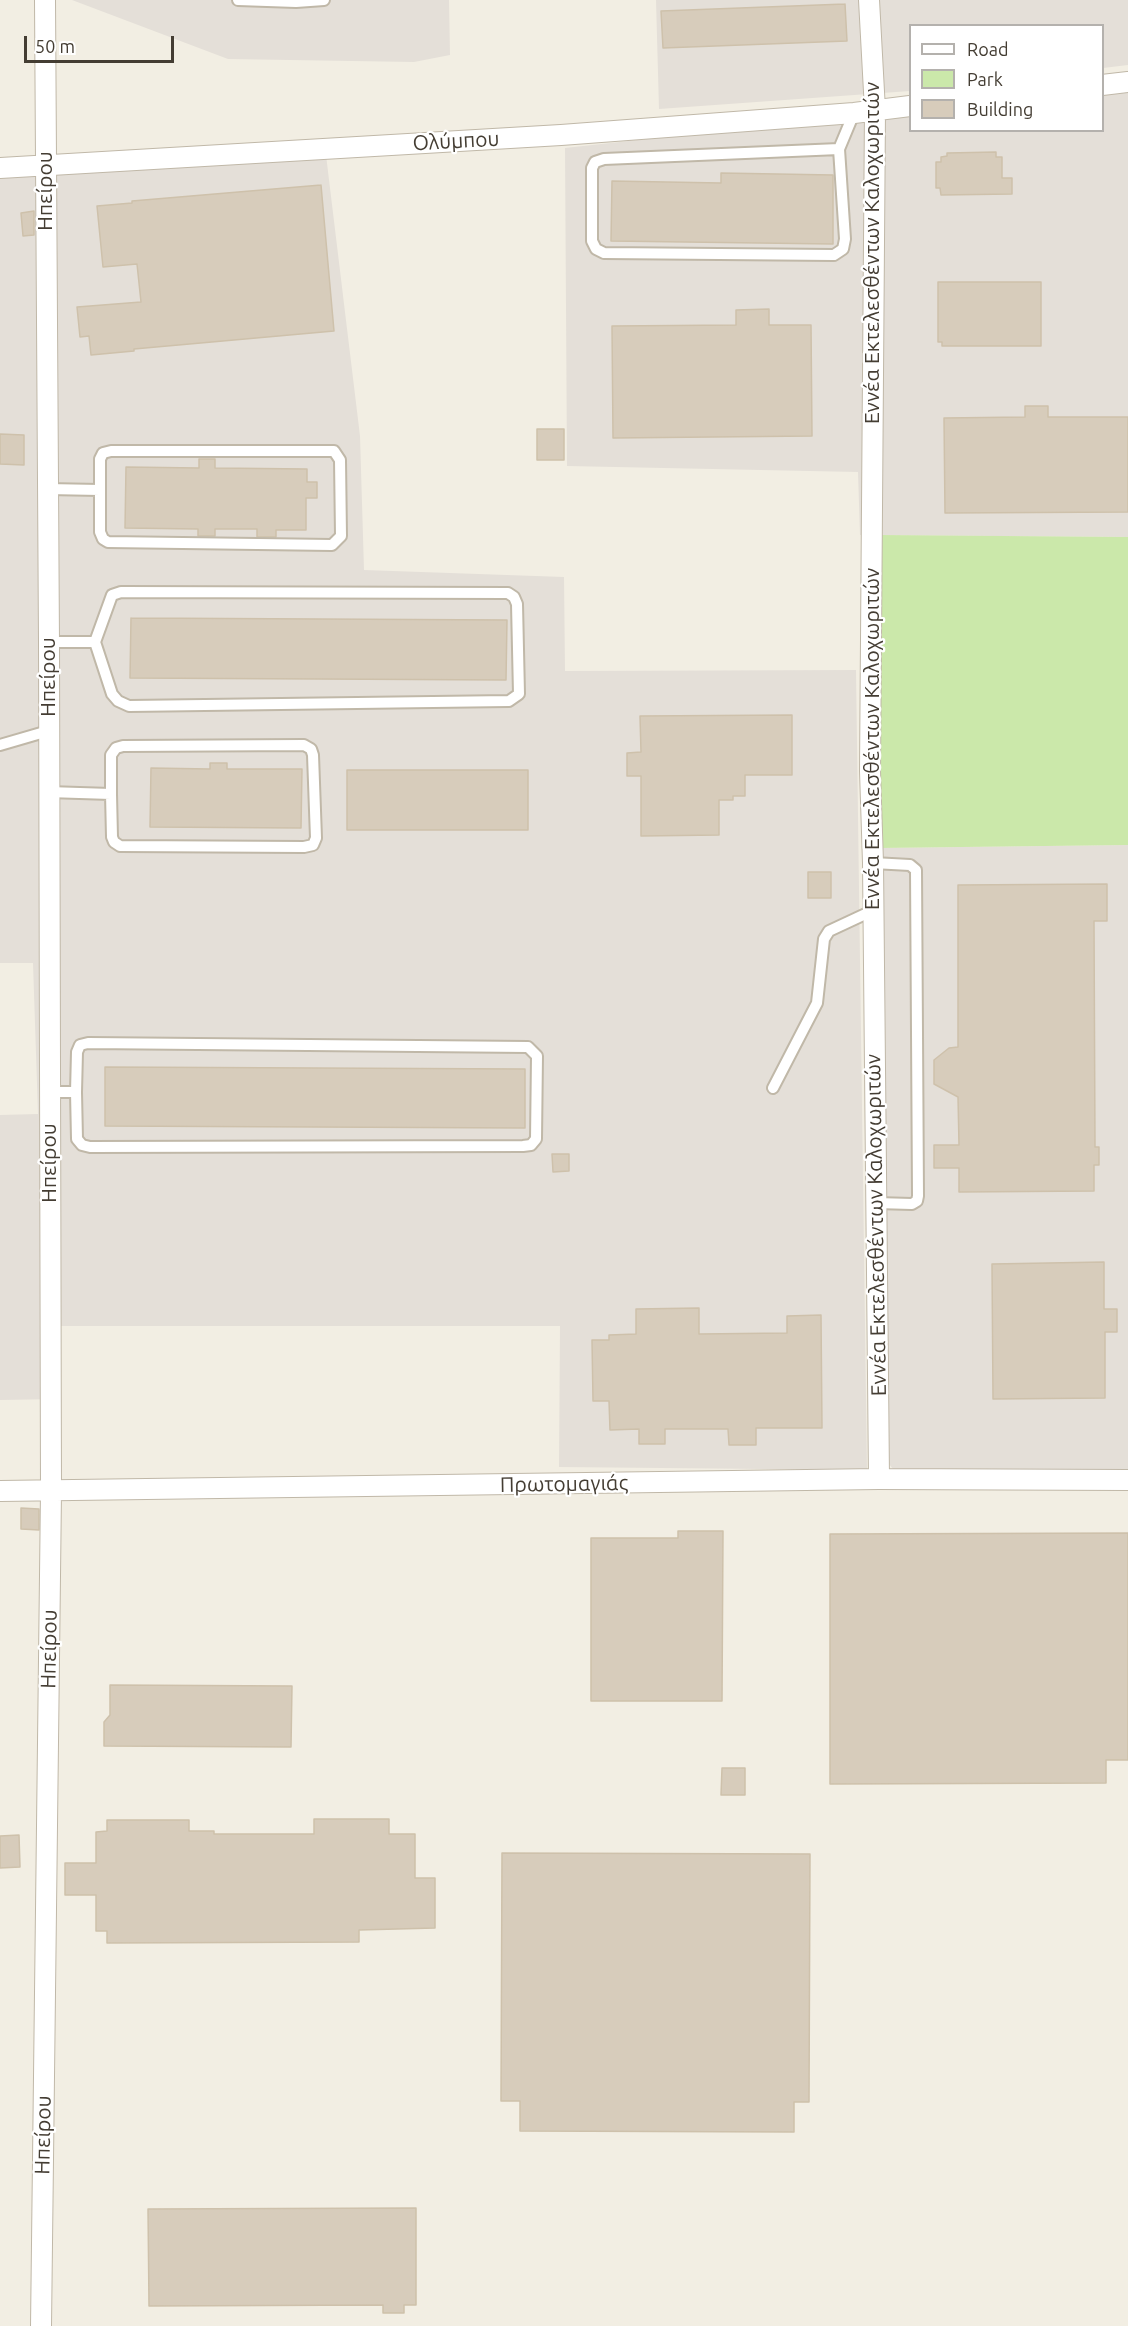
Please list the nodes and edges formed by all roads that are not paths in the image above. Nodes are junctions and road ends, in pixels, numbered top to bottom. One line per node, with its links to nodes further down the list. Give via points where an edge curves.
1 (45, 0): 11 (street, Ηπείρου)
2 (238, 0): 3 (lane)
3 (324, 0)
4 (869, 0): 8 (street, Εννέα Εκτελεσθέντων Καλοχωριτών)
5 (1128, 82): 6 (street)
6 (1104, 85)
7 (909, 106): 8 (street, Ολύμπου)
8 (875, 110): 9 (street, Ολύμπου); 21 (street, Εννέα Εκτελεσθέντων Καλοχωριτών, via 870,771)
9 (854, 113): 10 (lane); 11 (street, Ολύμπου, via 561,135)
10 (839, 149): 10 (lane, via 845,239 843,249 834,255 604,253 592,241 595,162)
11 (45, 165): 12 (street, Ολύμπου); 13 (street, Ηπείρου)
12 (0, 168)
13 (47, 489): 14 (lane); 15 (street, Ηπείρου)
14 (100, 490): 14 (lane, via 100,532 108,542 332,545 341,536 340,460 334,451 111,451 103,453 100,459)
15 (49, 642): 16 (lane); 17 (street, Ηπείρου)
16 (95, 642): 16 (lane, via 112,694 129,706 509,701 519,694 517,604 508,593 121,592 112,596)
17 (48, 731): 18 (lane); 19 (street, Ηπείρου)
18 (0, 745)
19 (48, 792): 20 (lane); 24 (street, Ηπείρου)
20 (111, 794): 20 (lane, via 112,837 120,846 304,847 314,845 316,838 314,755 304,745 123,746 111,755)
21 (873, 863): 22 (street, Εννέα Εκτελεσθέντων Καλοχωριτών); 26 (lane, via 910,865 916,870 918,1196 912,1204)
22 (873, 910): 23 (lane, via 829,931 824,939 817,1003); 26 (street, Εννέα Εκτελεσθέντων Καλοχωριτών)
23 (773, 1088)
24 (49, 1092): 25 (lane); 30 (street, Ηπείρου)
25 (76, 1092): 25 (lane, via 77,1139 90,1147 523,1146 536,1139 537,1056 528,1047 88,1043 80,1045 76,1052)
26 (876, 1203): 27 (street, Εννέα Εκτελεσθέντων Καλοχωριτών)
27 (879, 1479): 28 (street, Πρωτομαγιάς); 30 (street, Πρωτομαγιάς)
28 (1128, 1480)
29 (0, 1491): 30 (street, Πρωτομαγιάς)
30 (51, 1492): 31 (street, Ηπείρου)
31 (41, 2326)

